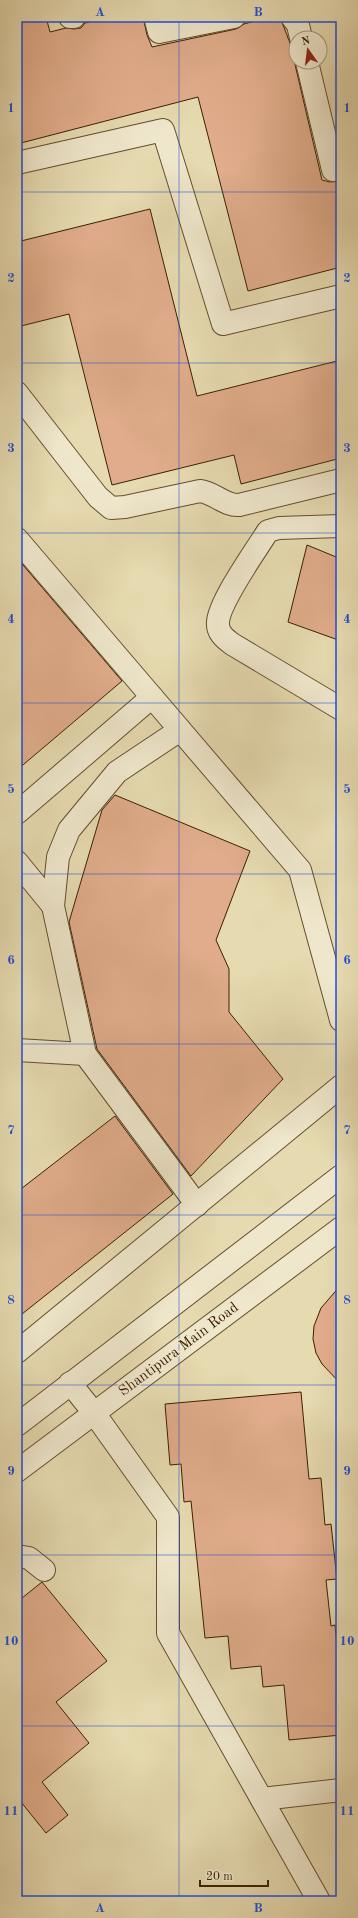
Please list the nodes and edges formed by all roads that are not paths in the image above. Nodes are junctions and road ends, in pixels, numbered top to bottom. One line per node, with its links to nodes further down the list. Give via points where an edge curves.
1 (70, 17): 2 (street)
2 (74, 17)
3 (155, 17): 4 (street, via 159,32)
4 (234, 17)
5 (292, 17): 6 (street)
6 (299, 30)
7 (309, 70): 9 (street, via 333,170)
8 (17, 163): 10 (street, via 162,130 223,324)
9 (341, 168)
10 (341, 296)
11 (17, 393): 12 (street, via 98,497 111,508 200,491 208,492 232,506)
12 (341, 480)
13 (341, 526): 16 (street, via 279,528 268,531 221,608 218,623 222,636 232,644)
14 (17, 540): 15 (street)
15 (152, 697): 17 (street); 18 (street)
16 (341, 709)
17 (180, 730): 20 (street, via 117,772 69,830 58,857); 21 (street, via 300,870)
18 (17, 813)
19 (17, 862): 20 (street)
20 (53, 906): 23 (street)
21 (341, 1020)
22 (17, 1050): 23 (street)
23 (85, 1054): 26 (street)
24 (341, 1086): 26 (street)
25 (341, 1176): 29 (street)
26 (197, 1205): 28 (street)
27 (341, 1228): 30 (street, Shantipura Main Road)
28 (17, 1352)
29 (70, 1383): 30 (street); 31 (street)
30 (94, 1413): 32 (street, Shantipura Main Road); 36 (street, via 168,1517 168,1633)
31 (17, 1425)
32 (17, 1471)
33 (17, 1556): 34 (street, via 29,1558)
34 (44, 1570)
35 (341, 1790): 36 (street)
36 (262, 1799): 37 (street)
37 (319, 1901)

